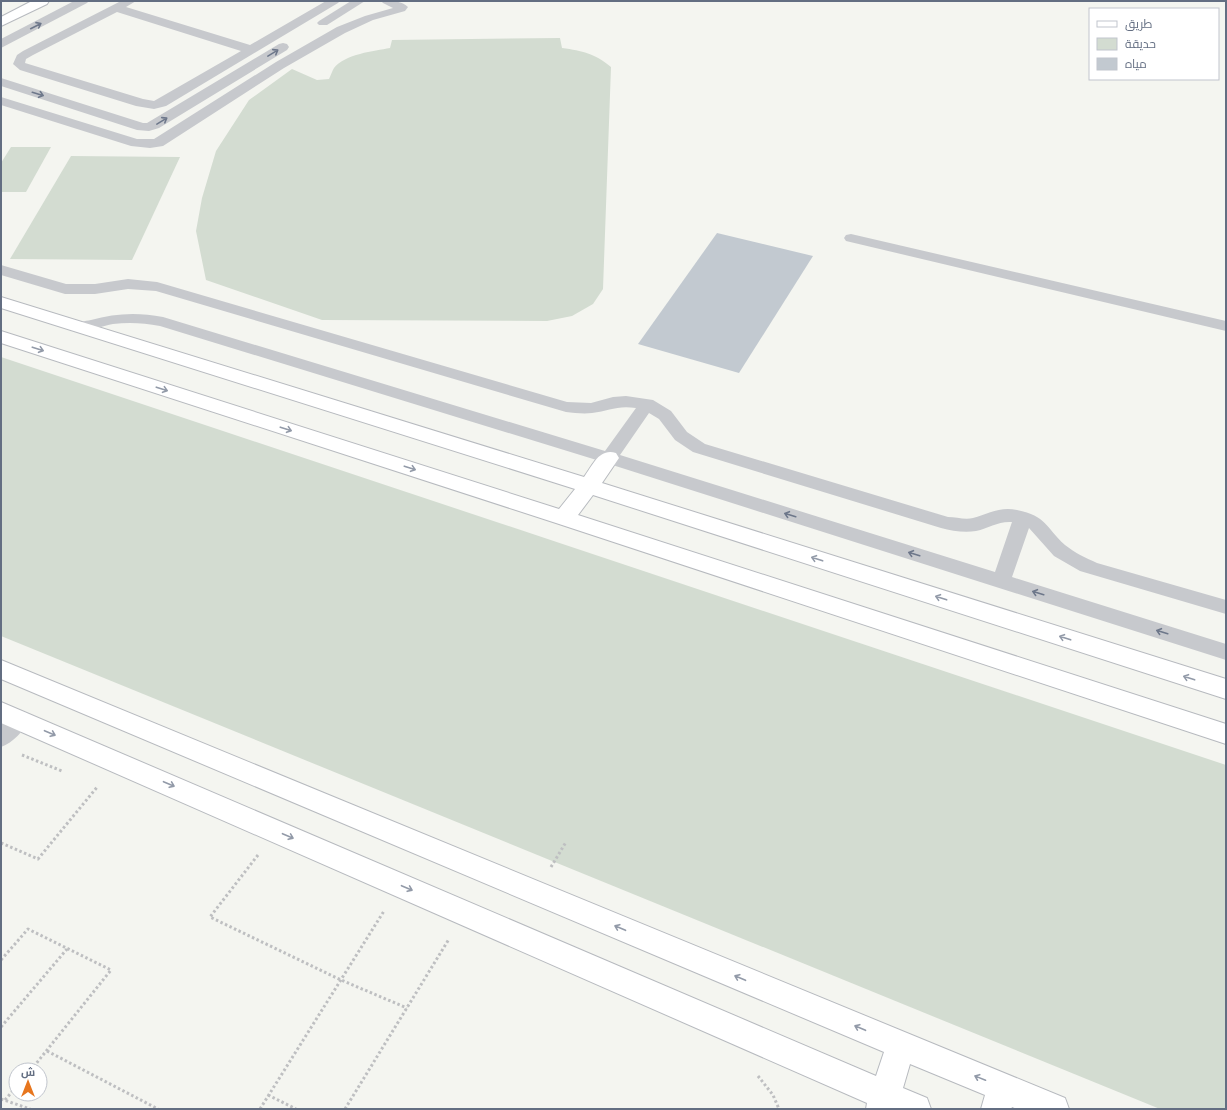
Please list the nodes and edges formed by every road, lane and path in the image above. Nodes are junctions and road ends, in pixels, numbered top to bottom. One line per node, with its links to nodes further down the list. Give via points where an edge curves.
1 (42, 1): 8 (street)
2 (84, 1): 11 (lane, one-way to 2)
3 (130, 1): 7 (lane)
4 (334, 1): 12 (lane)
5 (359, 1): 9 (lane)
6 (386, 1): 14 (lane, via 402,7 341,30 270,71 158,143 136,143)
7 (116, 8): 12 (lane); 12 (lane, via 22,55 19,64 154,105 167,101)
8 (1, 22)
9 (311, 30)
10 (291, 42): 13 (lane, one-way to 10, via 148,127)
11 (1, 44)
12 (252, 50)
13 (1, 82)
14 (1, 101)
15 (851, 238): 18 (lane)
16 (1, 270): 21 (lane, via 65,289 95,289 128,284 157,287 566,407 591,408 626,401)
17 (1, 302): 19 (street)
18 (1226, 326)
19 (82, 328): 22 (lane, via 116,319 148,319); 23 (street)
20 (1, 337): 24 (street, one-way to 24)
21 (647, 404): 22 (lane); 25 (lane, via 665,415 681,436 699,448 948,523 976,524 1005,515)
22 (609, 458): 23 (street); 26 (lane, one-way to 22)
23 (589, 486): 24 (street); 30 (street, one-way to 23)
24 (564, 518): 32 (street)
25 (1024, 518): 26 (lane); 27 (lane, via 1035,522 1056,546 1091,568)
26 (1001, 581): 28 (lane, one-way to 26)
27 (1226, 607)
28 (1226, 652)
29 (1, 669): 43 (street, one-way to 29)
30 (1226, 689)
31 (7, 723): 49 (street, one-way to 49)
32 (1226, 734)
33 (98, 786): 34 (path, via 38,860)
34 (1, 843)
35 (259, 853): 40 (path, via 210,917)
36 (388, 906): 40 (path)
37 (453, 932): 41 (path)
38 (67, 949): 39 (path, via 28,929); 42 (path); 44 (path, via 111,970)
39 (1, 960)
40 (341, 980): 41 (path); 46 (path)
41 (407, 1008): 54 (path)
42 (1, 1027)
43 (901, 1045): 47 (street, one-way to 43); 49 (street)
44 (47, 1051): 45 (path); 51 (path)
45 (37, 1062)
46 (268, 1095): 52 (path); 53 (path)
47 (999, 1098): 56 (street)
48 (3, 1100): 50 (path)
49 (883, 1102): 55 (street)
50 (27, 1108)
51 (158, 1109)
52 (260, 1109)
53 (296, 1109)
54 (345, 1109)
55 (916, 1109)
56 (1054, 1109)

